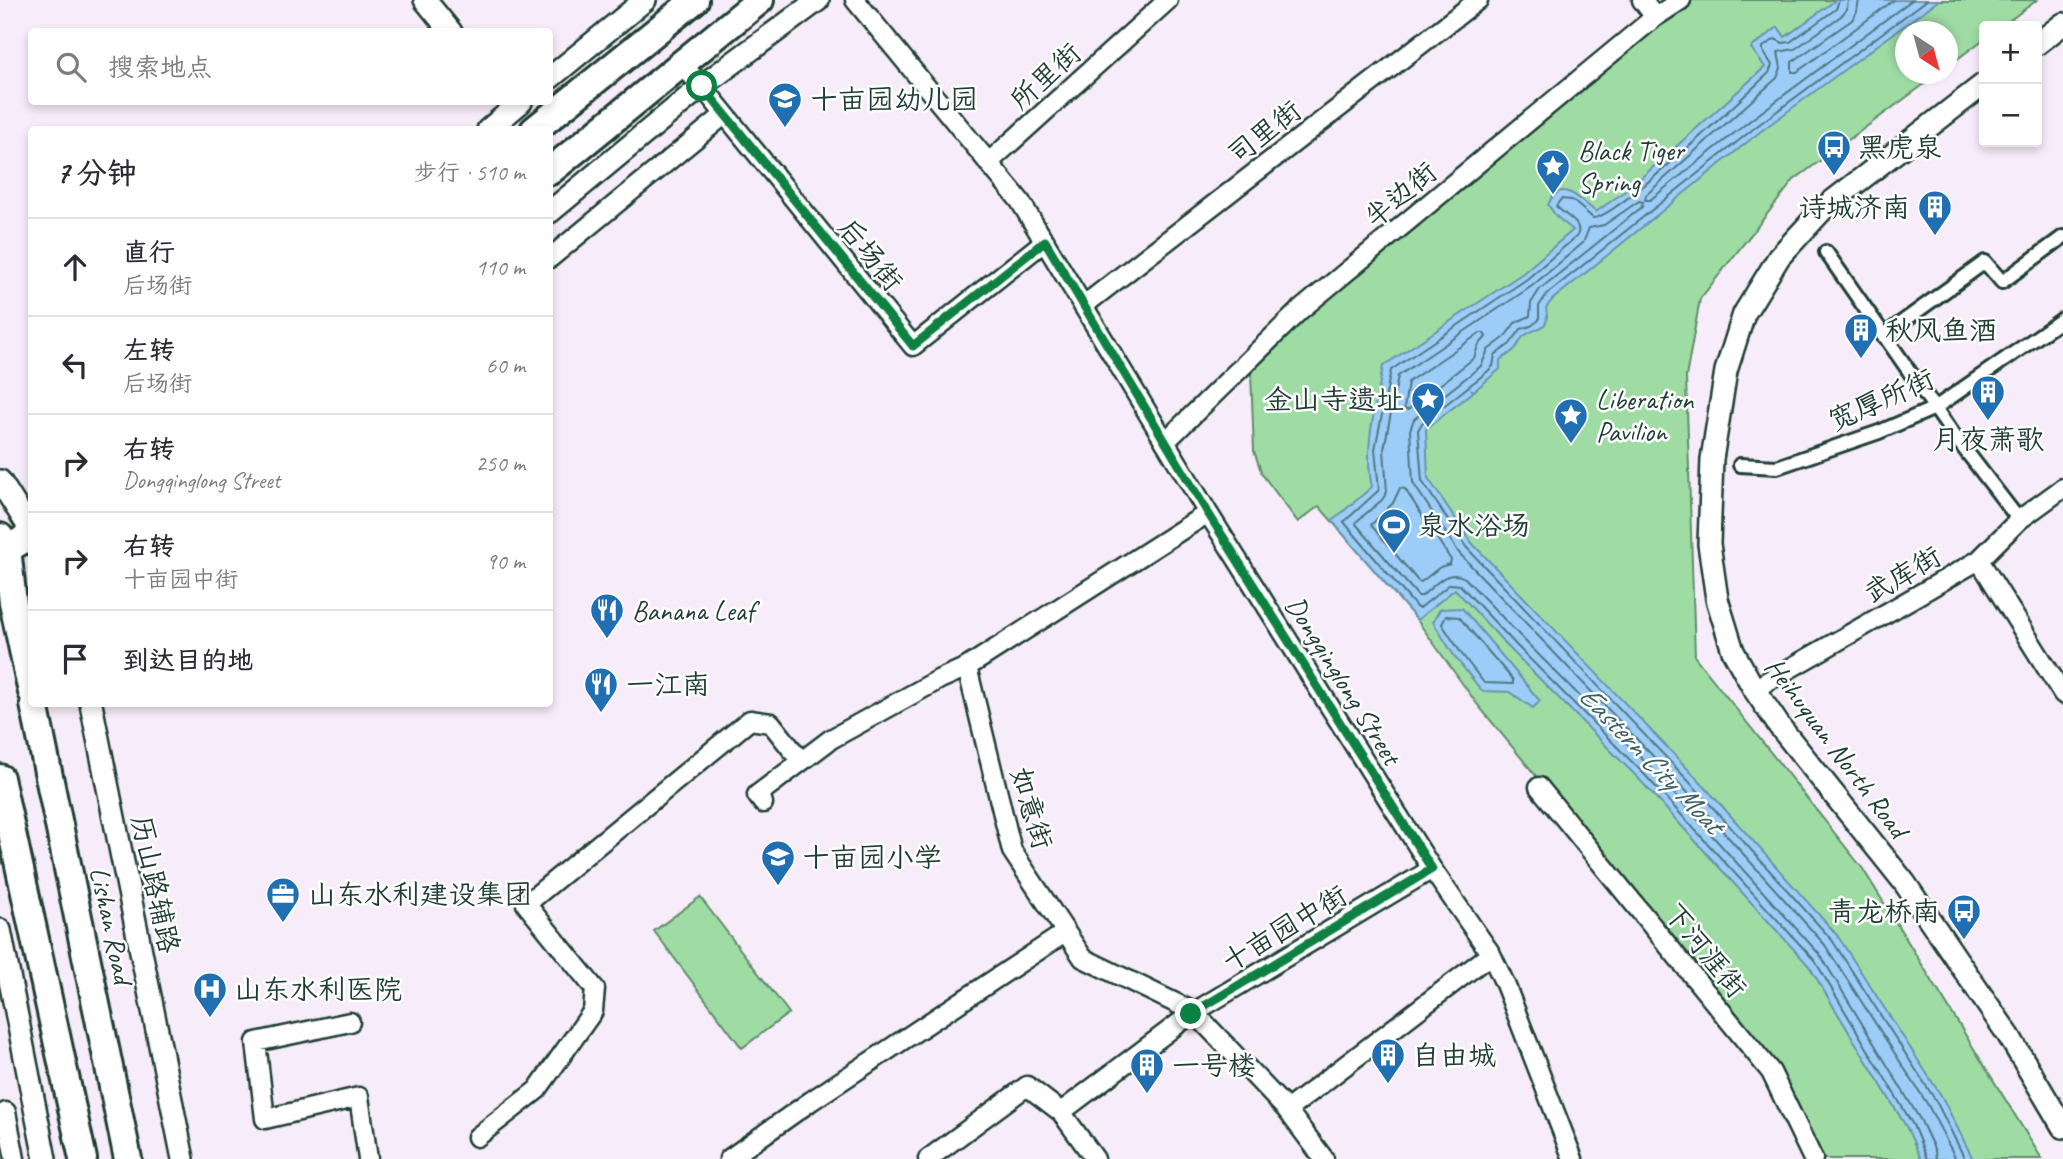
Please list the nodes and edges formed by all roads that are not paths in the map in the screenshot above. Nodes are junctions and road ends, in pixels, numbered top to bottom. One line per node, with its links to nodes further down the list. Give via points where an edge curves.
1 (425, 0): 13 (street)
2 (645, 0): 16 (street)
3 (695, 0): 24 (main road)
4 (760, 0): 15 (main road)
5 (818, 0): 17 (street)
6 (855, 0): 25 (street, Dongqinglong Street)
7 (1168, 0): 25 (street, 所里街)
8 (1642, 0): 11 (street)
9 (1681, 0): 11 (street, 半边街)
10 (1473, 1): 32 (street, 司里街)
11 (1655, 17): 36 (street, 半边街, via 1299,311)
12 (2063, 24): 14 (street)
13 (448, 28)
14 (2042, 40)
15 (681, 64): 17 (street, 后场街); 26 (main road)
16 (553, 76)
17 (702, 86): 21 (street, 后场街); 27 (street)
18 (1979, 88): 49 (street, Heihuquan North Road, via 1825,207 1779,257 1744,314 1726,371 1712,459 1709,544 1717,599 1733,651)
19 (513, 105): 22 (street)
20 (515, 105): 23 (street)
21 (724, 115): 29 (street, 后场街, via 913,346); 31 (street)
22 (492, 126)
23 (528, 126)
24 (536, 126)
25 (988, 163): 29 (street, Dongqinglong Street)
26 (553, 169)
27 (553, 210)
28 (2063, 237): 34 (street, via 2002,282 1985,262)
29 (1045, 241): 32 (street, Dongqinglong Street)
30 (1826, 252): 34 (street)
31 (553, 256)
32 (1083, 306): 36 (street, Dongqinglong Street)
33 (2063, 319): 35 (street, 宽厚所街)
34 (1883, 336): 35 (street)
35 (1936, 408): 37 (street, 宽厚所街, via 1777,467); 41 (street)
36 (1165, 442): 40 (street, Dongqinglong Street)
37 (1740, 466)
38 (0, 481): 42 (street)
39 (2063, 488): 41 (street, 武库街)
40 (1208, 513): 47 (street); 57 (street, Dongqinglong Street)
41 (2019, 520): 45 (street, 武库街)
42 (28, 526)
43 (28, 535): 44 (main road)
44 (2, 546): 46 (main road)
45 (1979, 560): 49 (street, 武库街); 50 (street)
46 (15, 601): 48 (main road)
47 (967, 667): 53 (street, via 831,739); 59 (street, 如意街, via 1012,851)
48 (28, 671)
49 (1754, 689): 66 (street, Heihuquan North Road, via 1904,882 2009,1036)
50 (2063, 694)
51 (35, 707): 71 (main road, Lishan Road)
52 (92, 707): 72 (street, 历山路辅路)
53 (801, 761): 56 (street, via 757,795); 67 (street, via 771,723 750,720 526,904 595,989 593,1011 537,1090)
54 (0, 778): 70 (main road)
55 (1539, 787): 79 (street, 下河涯街, via 1770,1072)
56 (763, 803)
57 (1432, 869): 60 (street, Dongqinglong Street); 61 (street, 十亩园中街)
58 (0, 930): 69 (street)
59 (1066, 932): 61 (street, 如意街, via 1083,958); 74 (street)
60 (1491, 954): 63 (street); 78 (street, Dongqinglong Street)
61 (1194, 1012): 63 (street, 如意街); 65 (street, 十亩园中街)
62 (350, 1022): 73 (street, via 256,1042 265,1119 359,1097)
63 (1287, 1110): 77 (street, 如意街)
64 (6, 1112): 68 (street)
65 (1061, 1112): 75 (street, via 1027,1086); 76 (street)
66 (2063, 1127)
67 (477, 1136)
68 (15, 1159)
69 (45, 1159)
70 (83, 1159)
71 (128, 1159)
72 (183, 1159)
73 (368, 1159)
74 (729, 1159)
75 (928, 1159)
76 (1095, 1159)
77 (1324, 1159)
78 (1573, 1159)
79 (1813, 1159)

